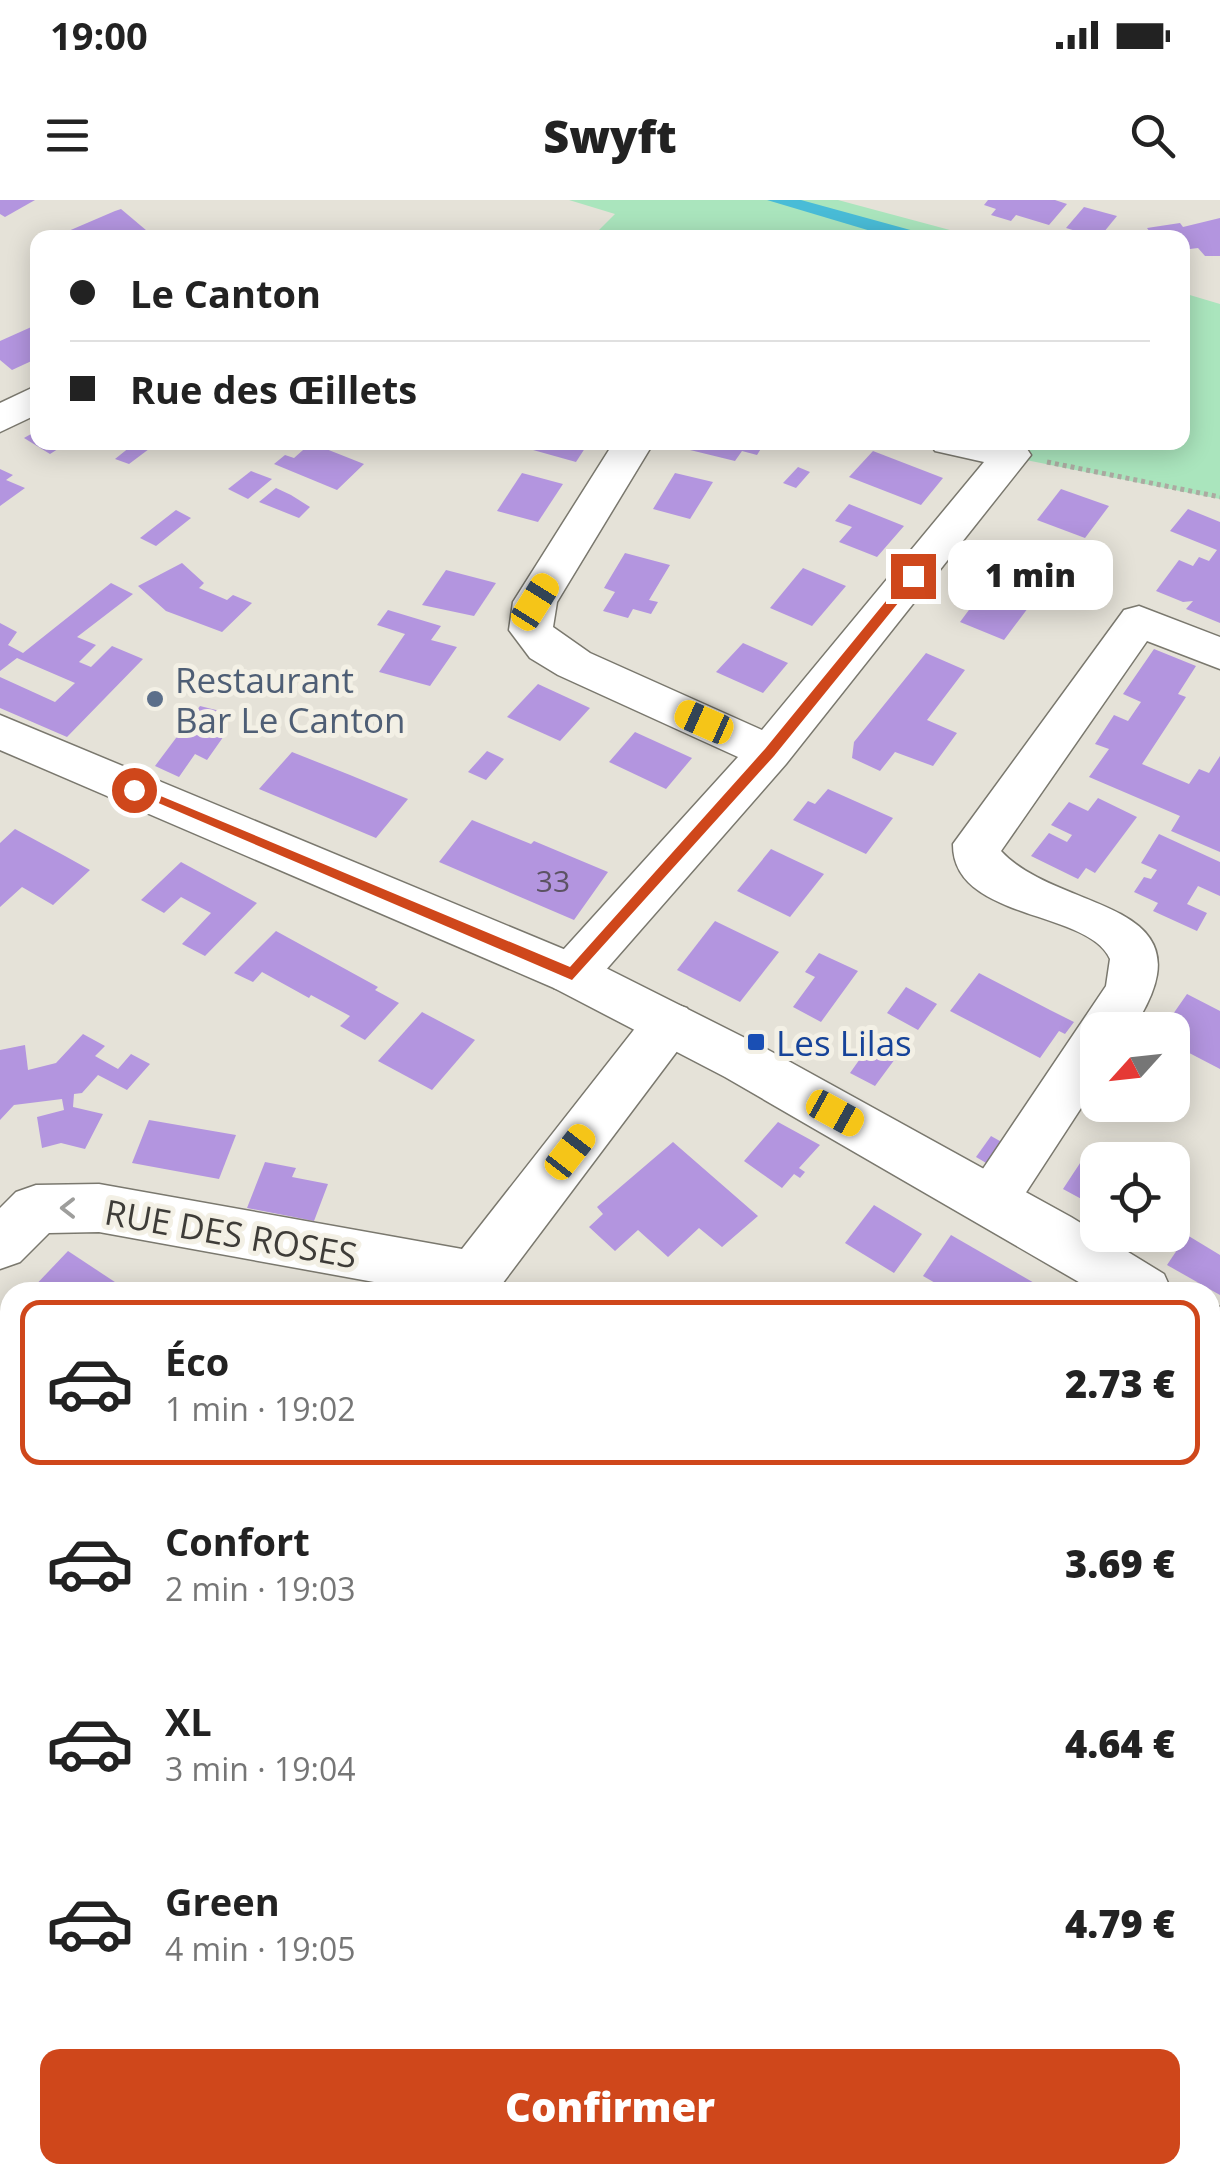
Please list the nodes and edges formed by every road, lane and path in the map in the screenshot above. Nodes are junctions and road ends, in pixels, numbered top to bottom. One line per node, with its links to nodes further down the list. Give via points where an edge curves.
1 (30, 402): 2 (street)
2 (0, 420)
3 (629, 450): 9 (street, via 535,602 531,630 574,664)
4 (990, 450): 5 (street)
5 (1011, 454): 6 (path); 9 (street)
6 (1220, 498)
7 (1220, 654): 11 (street, via 1139,621 977,844 977,856 1000,881 1112,930 1130,945 1136,964 1131,987)
8 (0, 731): 10 (street)
9 (770, 752): 10 (street)
10 (572, 974): 12 (street)
11 (1115, 1012)
12 (669, 1023): 14 (street); 17 (street)
13 (1080, 1065): 14 (street)
14 (990, 1200): 18 (street)
15 (0, 1245): 16 (street, RUE DES ROSES, one-way to 15, via 98,1208 36,1209)
16 (458, 1282)
17 (470, 1282)
18 (1127, 1282)

